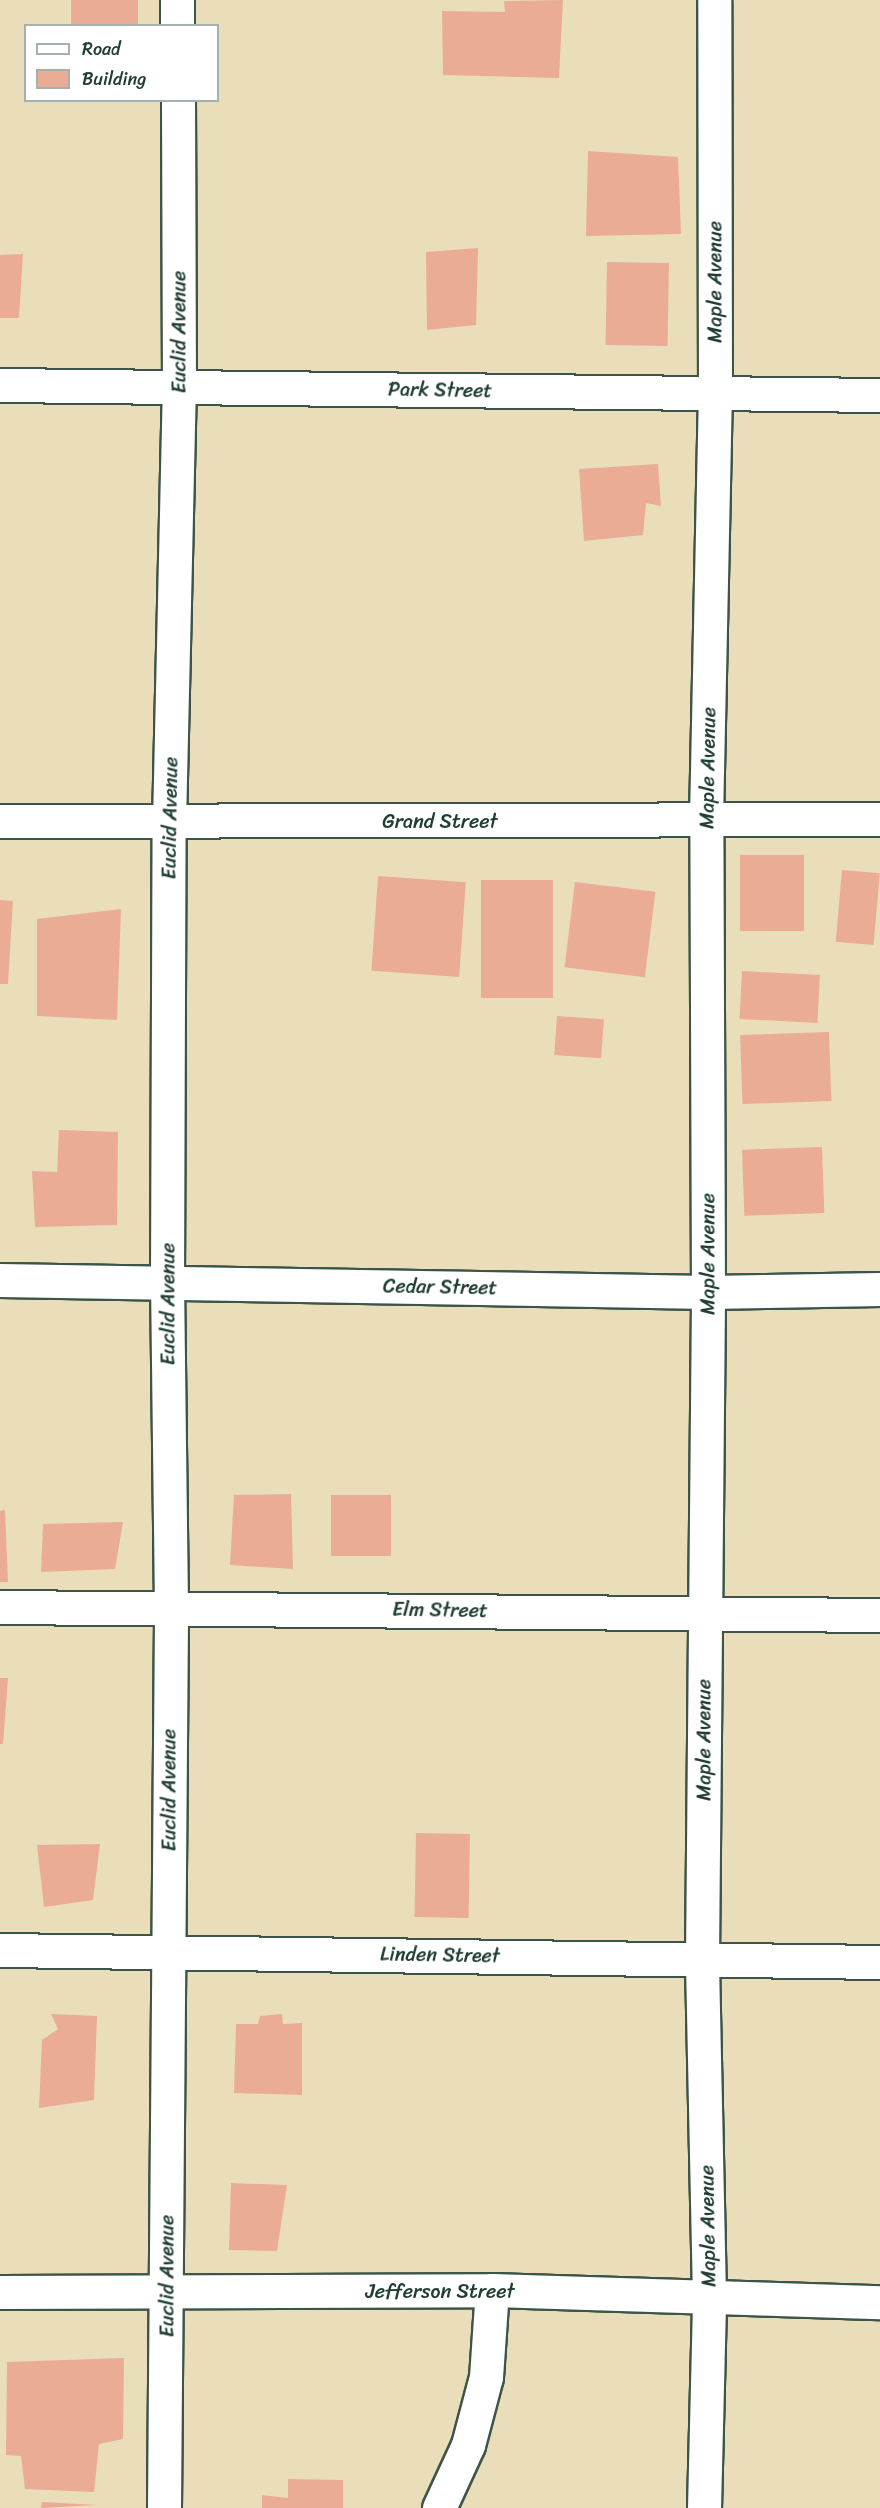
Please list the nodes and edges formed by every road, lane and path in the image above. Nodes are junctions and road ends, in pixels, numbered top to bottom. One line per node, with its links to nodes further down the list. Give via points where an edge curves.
1 (177, 0): 3 (street)
2 (714, 0): 7 (street, Maple Avenue)
3 (177, 24)
4 (178, 102): 6 (street, Euclid Avenue)
5 (0, 385): 6 (street, Park Street)
6 (179, 385): 7 (street, Park Street); 12 (street, Euclid Avenue)
7 (715, 395): 8 (street, Park Street); 9 (street, Maple Avenue)
8 (880, 395)
9 (706, 819): 10 (street, Grand Street); 12 (street, Grand Street); 16 (street, Maple Avenue)
10 (880, 819)
11 (0, 821): 12 (street, Grand Street)
12 (170, 823): 14 (street, Euclid Avenue)
13 (0, 1280): 14 (street, Cedar Street)
14 (167, 1282): 16 (street, Cedar Street); 18 (street, Euclid Avenue)
15 (880, 1289): 16 (street, Cedar Street)
16 (708, 1292): 19 (street, Maple Avenue)
17 (0, 1607): 18 (street, Elm Street)
18 (171, 1607): 19 (street, Elm Street); 22 (street, Euclid Avenue)
19 (705, 1612): 20 (street, Elm Street); 23 (street, Maple Avenue)
20 (880, 1615)
21 (0, 1950): 22 (street, Linden Street)
22 (168, 1950): 23 (street, Linden Street); 27 (street, Euclid Avenue)
23 (702, 1959): 24 (street, Linden Street); 28 (street, Maple Avenue)
24 (880, 1962)
25 (492, 2290): 27 (street, Jefferson Street); 28 (street, Jefferson Street); 31 (street, via 486,2377 468,2445)
26 (0, 2292): 27 (street, Jefferson Street)
27 (167, 2293): 30 (street, Euclid Avenue)
28 (709, 2297): 29 (street, Jefferson Street); 32 (street, Maple Avenue)
29 (880, 2302)
30 (164, 2508)
31 (439, 2508)
32 (704, 2508)

